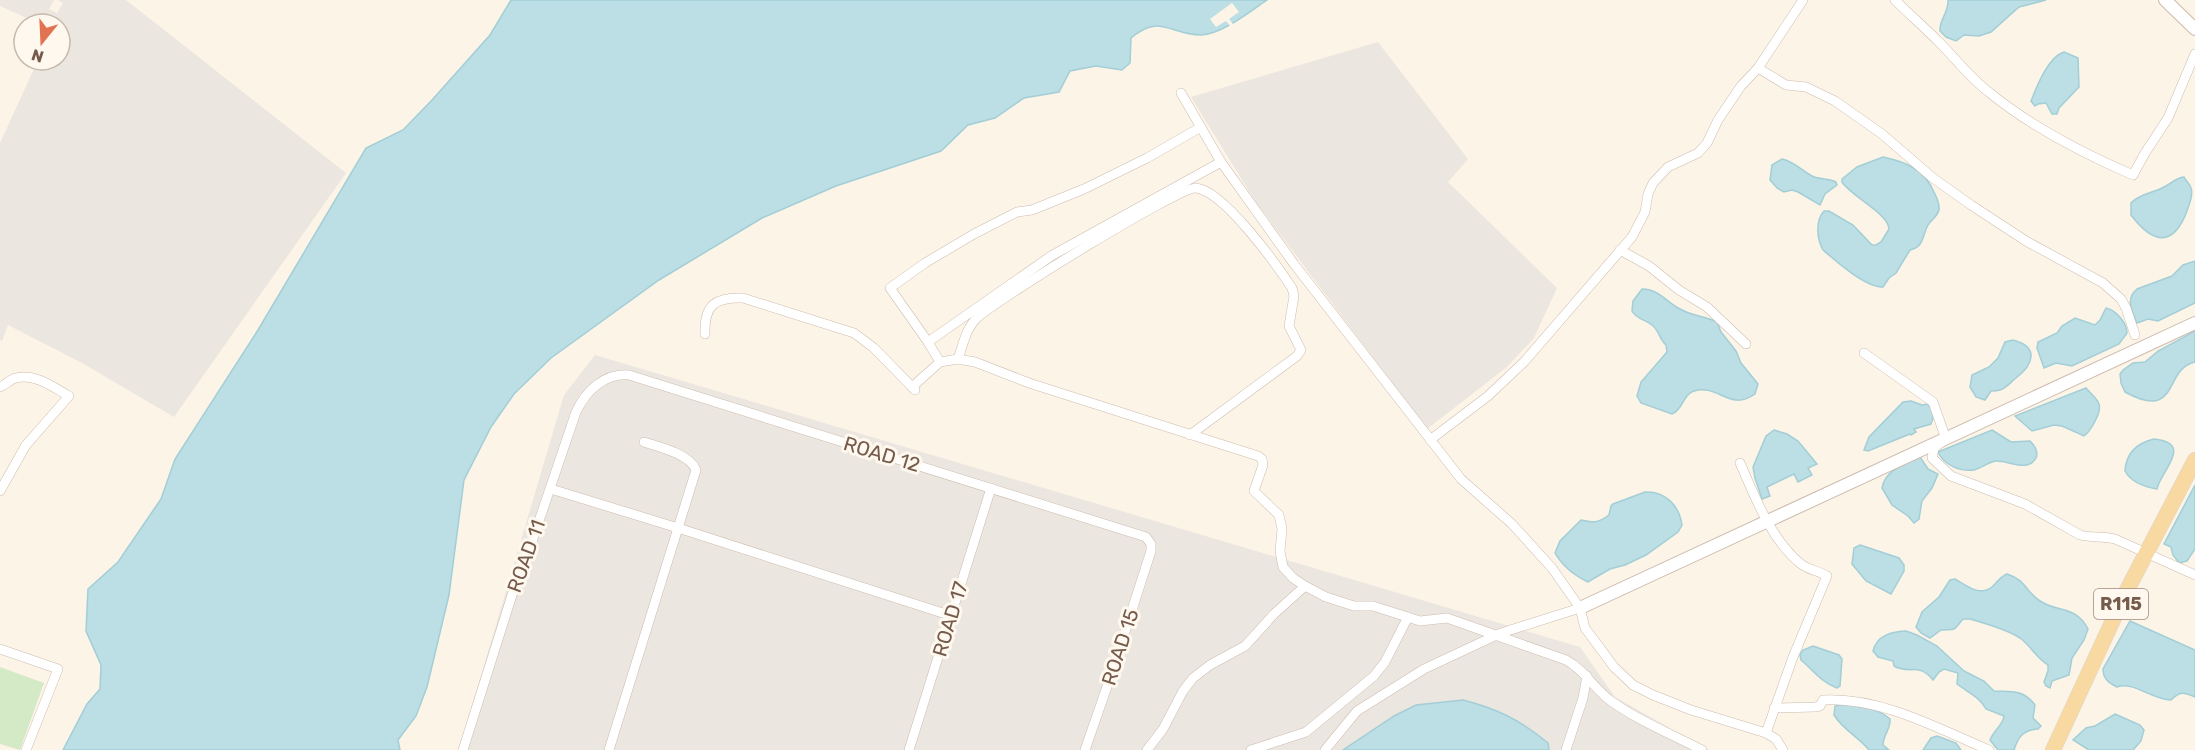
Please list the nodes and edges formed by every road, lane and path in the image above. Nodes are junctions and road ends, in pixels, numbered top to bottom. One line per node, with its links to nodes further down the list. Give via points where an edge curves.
1 (1803, 0): 6 (street)
2 (1895, 0): 5 (street, via 1963,69 2013,111 2085,154 2133,175 2168,118)
3 (2165, 0): 4 (street)
4 (2195, 29)
5 (2195, 54)
6 (1758, 68): 10 (street, via 1741,86 1698,153 1668,166 1653,183 1638,227); 13 (street, via 1786,85 1806,87 1835,101 1971,205 2026,241 2103,283 2126,308)
7 (1181, 93): 8 (street)
8 (1201, 127): 9 (street); 14 (street, via 1084,189 1017,212 925,263 890,288)
9 (1221, 162): 14 (street, via 1051,256); 23 (street)
10 (1620, 250): 15 (street, via 1707,307); 23 (street, via 1524,362)
11 (2195, 323): 22 (street)
12 (705, 334): 18 (street, via 710,307 728,298 743,298 854,333 914,388)
13 (2135, 335)
14 (928, 342): 18 (street)
15 (1746, 344)
16 (1864, 353): 22 (street, via 1933,402)
17 (958, 359): 18 (street); 21 (street); 21 (street, via 977,317 1008,295 1180,193 1193,187 1204,190 1223,203 1292,288 1294,302 1289,326 1301,350)
18 (940, 362)
19 (610, 376): 27 (street, ROAD 12, via 629,375); 28 (street, ROAD 11, via 582,401)
20 (0, 387): 29 (street, via 13,378 26,376 69,396 26,445)
21 (1190, 435): 35 (street, via 1262,459 1254,491 1279,514 1283,567)
22 (1946, 439): 30 (street); 33 (street, via 1934,448 1932,458 1951,476 2025,504 2080,534 2105,536)
23 (1430, 441): 36 (street, via 1461,479 1533,546)
24 (644, 442): 31 (street, via 679,454 696,470)
25 (2195, 460): 33 (main road, R115)
26 (1740, 463): 30 (street)
27 (991, 488): 32 (street, ROAD 12, via 1146,537); 37 (street, ROAD 17)
28 (550, 489): 31 (street); 45 (street, ROAD 11)
29 (0, 491)
30 (1768, 521): 36 (street); 42 (street, via 1792,556 1827,576)
31 (678, 528): 37 (street); 46 (street)
32 (1150, 544): 48 (street, ROAD 15)
33 (2147, 552): 34 (street); 56 (main road, R115)
34 (2195, 575)
35 (1305, 586): 38 (street, via 1344,604 1373,606); 49 (street, via 1245,646 1193,678)
36 (1580, 608): 39 (street); 43 (street, via 1585,628 1597,647 1634,685 1691,710)
37 (952, 616): 47 (street, ROAD 17)
38 (1408, 617): 39 (street, via 1427,621 1447,618); 50 (street, via 1374,676 1306,732)
39 (1498, 635): 41 (street, via 1566,660); 51 (street, via 1424,669 1371,701 1357,711)
40 (0, 649): 44 (street, via 58,669)
41 (1587, 676): 52 (street); 53 (street, via 1629,713)
42 (1774, 708): 43 (street); 55 (street, via 1815,707 1823,700 1856,702 1923,721)
43 (1766, 733): 54 (street)
44 (26, 750)
45 (463, 750)
46 (609, 750)
47 (909, 750)
48 (1085, 750)
49 (1147, 750)
50 (1251, 750)
51 (1324, 750)
52 (1566, 750)
53 (1702, 750)
54 (1783, 750)
55 (1989, 750)
56 (2053, 750)

